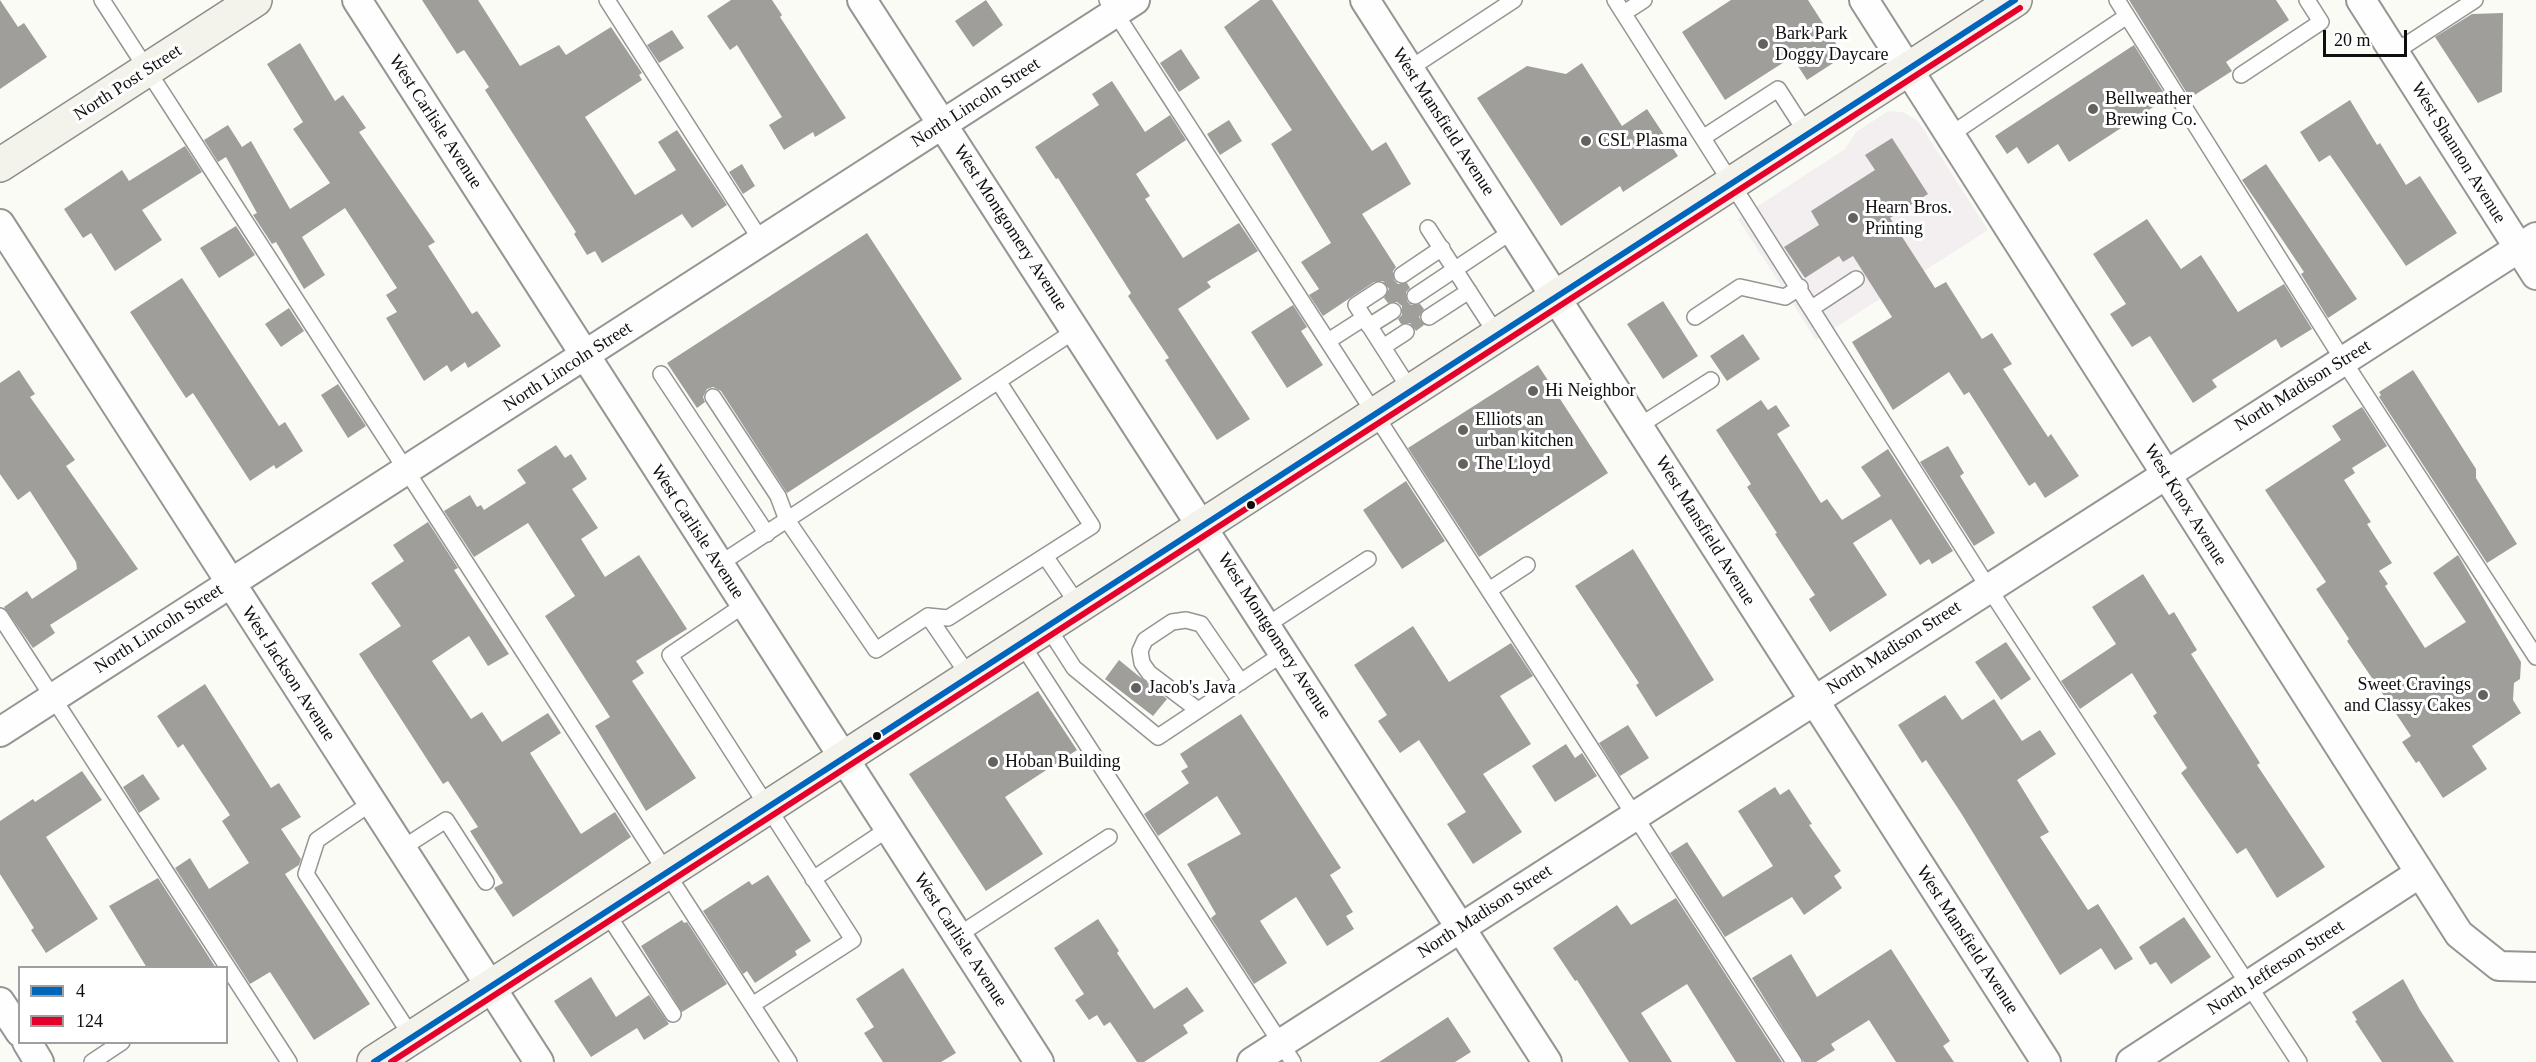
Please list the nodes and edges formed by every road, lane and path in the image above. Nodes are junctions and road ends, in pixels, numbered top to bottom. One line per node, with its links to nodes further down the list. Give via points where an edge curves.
1 (102, 0): 22 (lane)
2 (255, 0): 22 (main road, North Post Street)
3 (357, 0): 55 (street, West Carlisle Avenue)
4 (607, 0): 33 (lane)
5 (862, 0): 24 (street, West Montgomery Avenue)
6 (1514, 0): 20 (lane)
7 (1615, 0): 17 (lane)
8 (1644, 0): 17 (lane)
9 (1864, 0): 21 (street, West Knox Avenue)
10 (2015, 0): 21 (main road)
11 (2117, 0): 18 (lane)
12 (2475, 0): 19 (lane)
13 (2364, 1): 19 (street, West Shannon Avenue)
14 (2312, 2): 23 (lane, via 2321,22)
15 (1374, 3): 20 (street, West Mansfield Avenue)
16 (1119, 4): 24 (street, North Lincoln Street); 53 (lane)
17 (1624, 13): 27 (lane)
18 (2127, 16): 26 (lane); 56 (lane)
19 (2395, 52): 34 (street, West Shannon Avenue)
20 (1410, 69): 32 (street, West Mansfield Avenue)
21 (1908, 69): 25 (main road); 26 (street, West Knox Avenue)
22 (146, 71): 28 (main road, North Post Street); 64 (lane)
23 (2241, 75)
24 (944, 124): 33 (street, North Lincoln Street); 50 (street, West Montgomery Avenue)
25 (1806, 134): 27 (lane, via 1778,90); 29 (main road)
26 (1950, 135): 65 (street, West Knox Avenue)
27 (1704, 137): 29 (lane)
28 (0, 165)
29 (1732, 181): 40 (lane); 44 (main road)
30 (0, 224): 73 (street, West Jackson Avenue)
31 (1428, 228): 35 (lane)
32 (1514, 230): 36 (lane); 44 (street, West Mansfield Avenue)
33 (762, 242): 55 (street, North Lincoln Street)
34 (2528, 242): 38 (street, West Shannon Avenue); 56 (street, North Madison Street)
35 (1442, 248): 36 (lane); 37 (lane)
36 (1455, 269): 42 (lane); 43 (lane)
37 (1402, 275)
38 (2536, 275)
39 (1856, 279): 45 (lane)
40 (1800, 287): 45 (lane); 48 (lane, via 1785,297 1740,287)
41 (1379, 290): 49 (lane, via 1356,305)
42 (1469, 291): 47 (lane); 52 (lane)
43 (1415, 296)
44 (1556, 297): 52 (main road); 63 (street, West Mansfield Avenue)
45 (1812, 308): 74 (lane)
46 (1393, 311): 49 (lane)
47 (1429, 317)
48 (1695, 317)
49 (1366, 322): 53 (lane); 54 (lane)
50 (1076, 330): 59 (lane); 67 (street, West Montgomery Avenue)
51 (1406, 332): 54 (lane)
52 (1497, 335): 60 (main road)
53 (1328, 341): 62 (lane)
54 (1383, 347): 60 (lane)
55 (584, 357): 64 (street, North Lincoln Street); 71 (street, West Carlisle Avenue)
56 (2343, 360): 65 (street, North Madison Street); 83 (lane)
57 (661, 374): 68 (lane)
58 (1711, 380): 63 (lane)
59 (998, 381): 66 (lane); 69 (lane, via 1092,525)
60 (1411, 391): 62 (main road)
61 (713, 397): 66 (lane, via 778,496)
62 (1375, 414): 67 (main road); 75 (lane)
63 (1639, 426): 87 (street, West Mansfield Avenue)
64 (407, 470): 73 (street, North Lincoln Street); 97 (lane)
65 (2165, 473): 74 (street, North Madison Street); 98 (street, West Knox Avenue)
66 (787, 520): 68 (lane); 79 (lane, via 876,650)
67 (1203, 526): 77 (main road); 80 (street, West Montgomery Avenue)
68 (767, 534): 71 (lane)
69 (1045, 556): 77 (lane); 79 (lane, via 948,618)
70 (1368, 559): 80 (lane)
71 (718, 565): 76 (street, West Carlisle Avenue)
72 (1527, 565): 75 (lane)
73 (230, 584): 86 (street, North Lincoln Street); 91 (street, West Jackson Avenue)
74 (1988, 587): 87 (street, North Madison Street); 107 (lane)
75 (1489, 590): 93 (lane)
76 (744, 605): 90 (street, West Carlisle Avenue); 92 (lane, via 670,655)
77 (1079, 606): 81 (main road)
78 (0, 616): 86 (lane)
79 (928, 616): 84 (lane)
80 (1267, 625): 82 (street, West Montgomery Avenue)
81 (1034, 634): 84 (main road); 88 (lane, via 1158,737); 116 (lane)
82 (1284, 653): 85 (lane); 102 (street, West Montgomery Avenue)
83 (2536, 657)
84 (969, 676): 90 (main road)
85 (1241, 682): 88 (lane); 88 (lane, via 1201,624 1172,622 1145,640 1140,651 1142,663 1149,673)
86 (53, 698): 89 (street, North Lincoln Street); 104 (lane)
87 (1812, 701): 93 (street, North Madison Street); 126 (street, West Mansfield Avenue)
88 (1198, 710)
89 (0, 732)
90 (843, 758): 92 (main road); 94 (street, West Carlisle Avenue)
91 (371, 803): 96 (street, West Jackson Avenue); 115 (lane, via 317,840 306,874)
92 (768, 807): 97 (main road); 99 (lane)
93 (1635, 816): 102 (street, North Madison Street); 125 (lane)
94 (888, 829): 99 (lane); 103 (street, West Carlisle Avenue)
95 (1109, 837): 103 (lane)
96 (401, 849): 100 (lane, via 446,820); 108 (street, West Jackson Avenue)
97 (666, 873): 101 (main road); 110 (lane)
98 (2420, 873): 105 (street, West Knox Avenue, via 2467,941 2499,966); 107 (street, North Jefferson Street)
99 (813, 879): 110 (lane, via 853,940)
100 (486, 882)
101 (606, 912): 108 (main road); 111 (lane)
102 (1461, 928): 116 (street, North Madison Street); 124 (street, West Montgomery Avenue)
103 (957, 936): 122 (street, West Carlisle Avenue)
104 (227, 966)
105 (2536, 967)
106 (228, 968): 119 (lane)
107 (2250, 985): 127 (street, North Jefferson Street); 128 (lane)
108 (490, 987): 115 (main road); 120 (street, West Jackson Avenue)
109 (0, 1002): 112 (street)
110 (752, 1005): 121 (lane)
111 (673, 1014)
112 (18, 1029)
113 (28, 1044): 117 (street)
114 (119, 1044): 118 (lane)
115 (396, 1053)
116 (1287, 1053): 123 (street, North Madison Street)
117 (39, 1062)
118 (92, 1062)
119 (289, 1062)
120 (539, 1062)
121 (789, 1062)
122 (1039, 1062)
123 (1252, 1062)
124 (1547, 1062)
125 (1794, 1062)
126 (2046, 1062)
127 (2131, 1062)
128 (2299, 1062)

